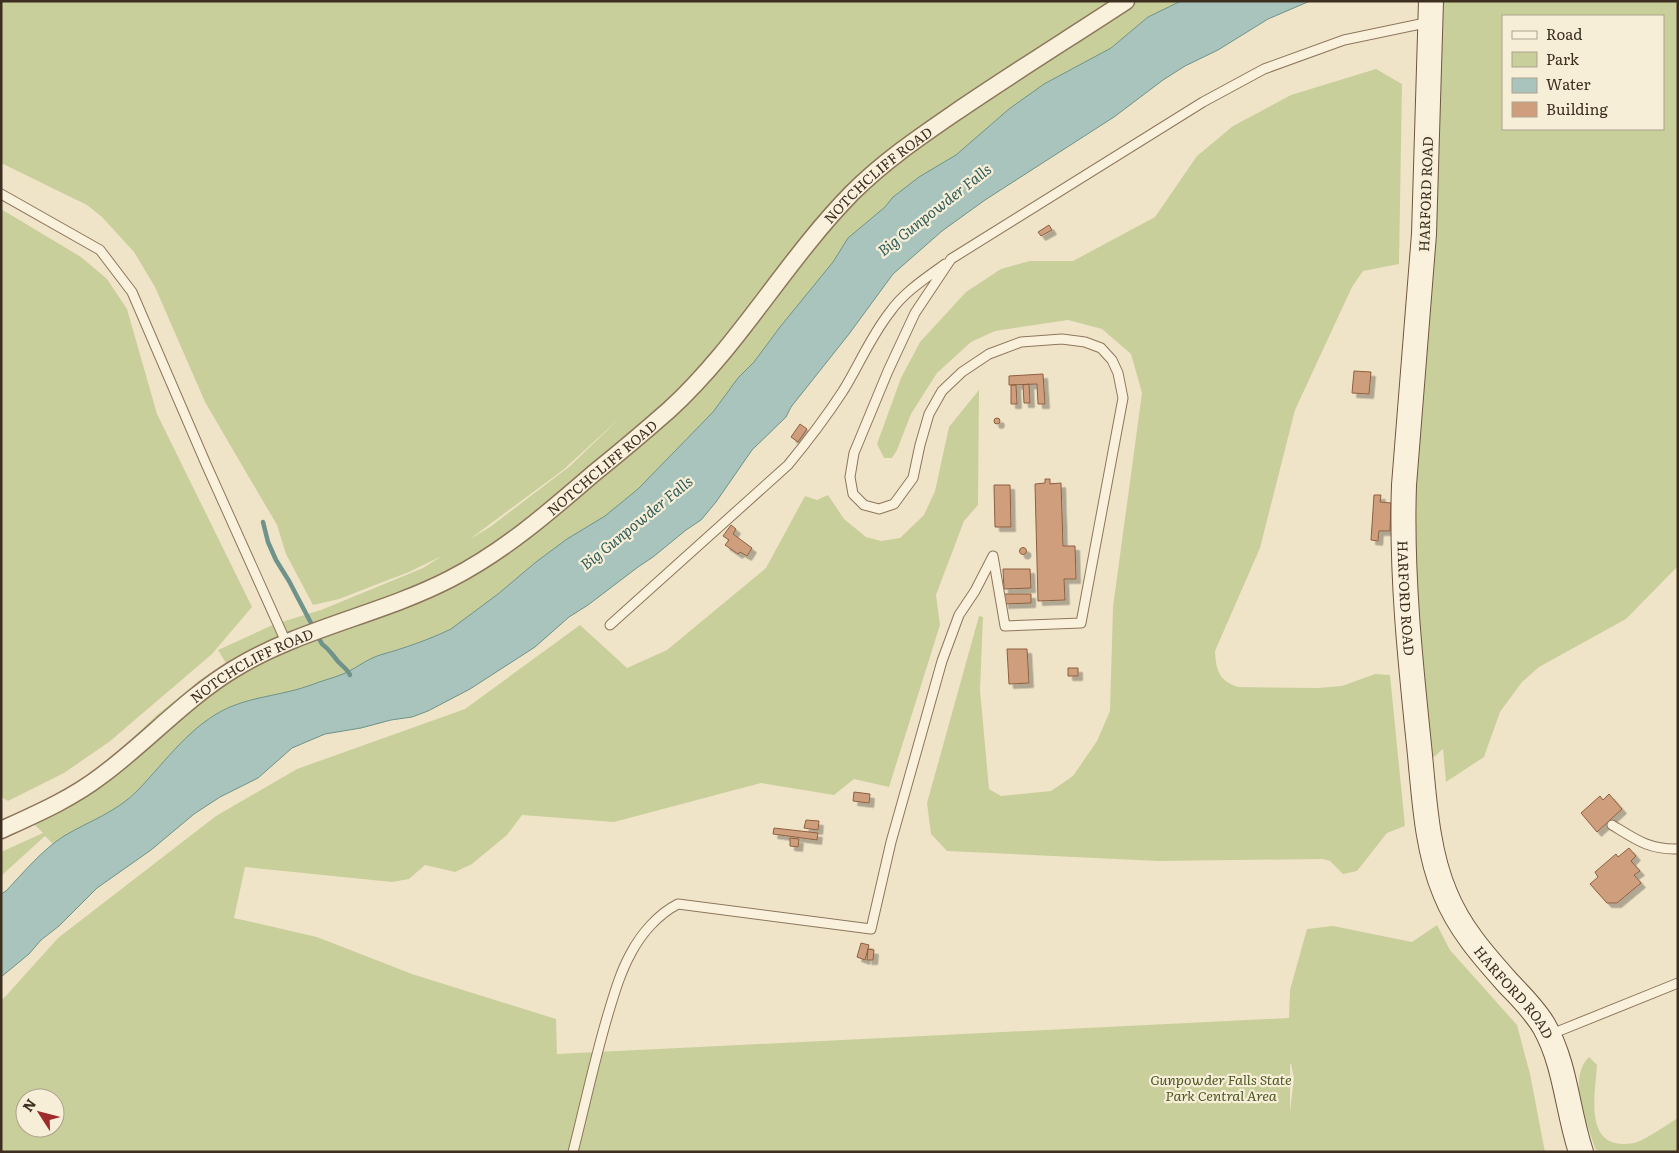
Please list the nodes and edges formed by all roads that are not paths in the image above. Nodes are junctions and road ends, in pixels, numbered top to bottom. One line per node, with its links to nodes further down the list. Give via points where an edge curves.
1 (1126, 1): 6 (street, NOTCHCLIFF ROAD, via 976,98 878,169 803,248 696,383 556,506 504,547 415,595)
2 (1430, 12): 4 (lane, via 1264,69 1187,112); 11 (main road, HARFORD ROAD, via 1424,234 1403,515 1404,590 1425,804 1437,870 1453,912 1479,950 1531,1008)
3 (1, 194): 6 (lane, via 100,250 132,292)
4 (951, 259): 5 (lane, via 914,286 891,310 842,392 788,465); 12 (lane, via 915,313 854,453 850,477 854,494 864,505 879,509 894,504 913,478 929,414 942,391 962,372 989,354 1020,342 1062,339 1101,348 1112,360 1123,398 1081,623 1005,626 992,556 959,615 942,661 891,842 871,929 678,904 666,910 642,936 622,973 600,1039)
5 (610, 625)
6 (286, 642): 8 (street, NOTCHCLIFF ROAD, via 210,685 100,778 59,803)
7 (1612, 825): 9 (lane, via 1652,847)
8 (1, 830)
9 (1678, 849)
10 (1678, 983): 11 (lane)
11 (1549, 1035): 13 (main road, HARFORD ROAD, via 1558,1056)
12 (573, 1152)
13 (1582, 1152)

